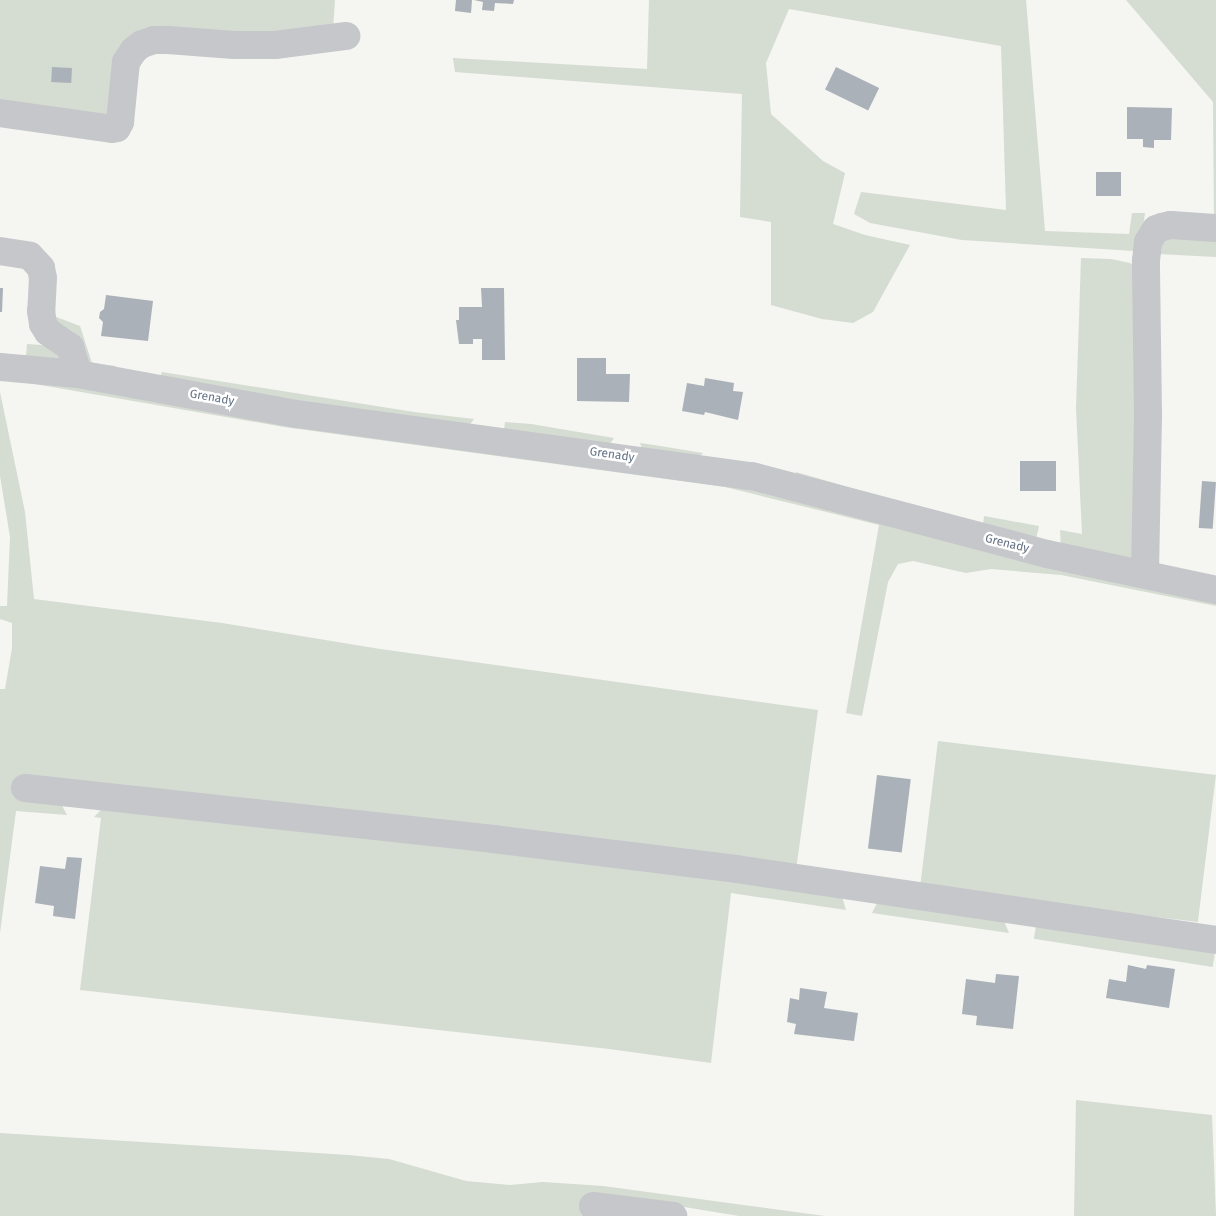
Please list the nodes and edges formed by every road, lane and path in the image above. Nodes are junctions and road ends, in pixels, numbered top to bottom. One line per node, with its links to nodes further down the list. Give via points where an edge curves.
1 (346, 36): 2 (street, via 275,45 168,40 142,44 126,62 117,128)
2 (0, 113)
3 (1216, 228): 7 (street, via 1162,226 1156,229 1148,242)
4 (0, 251): 6 (street, via 30,256 41,268 43,324 48,332 70,347)
5 (0, 367): 6 (street, Grenady)
6 (78, 374): 7 (street, Grenady, via 297,414 752,476 1047,554)
7 (1145, 573): 8 (street, Grenady)
8 (1216, 590)
9 (25, 788): 10 (street, via 736,869)
10 (1216, 940)
11 (593, 1206): 12 (street)
12 (673, 1216)

